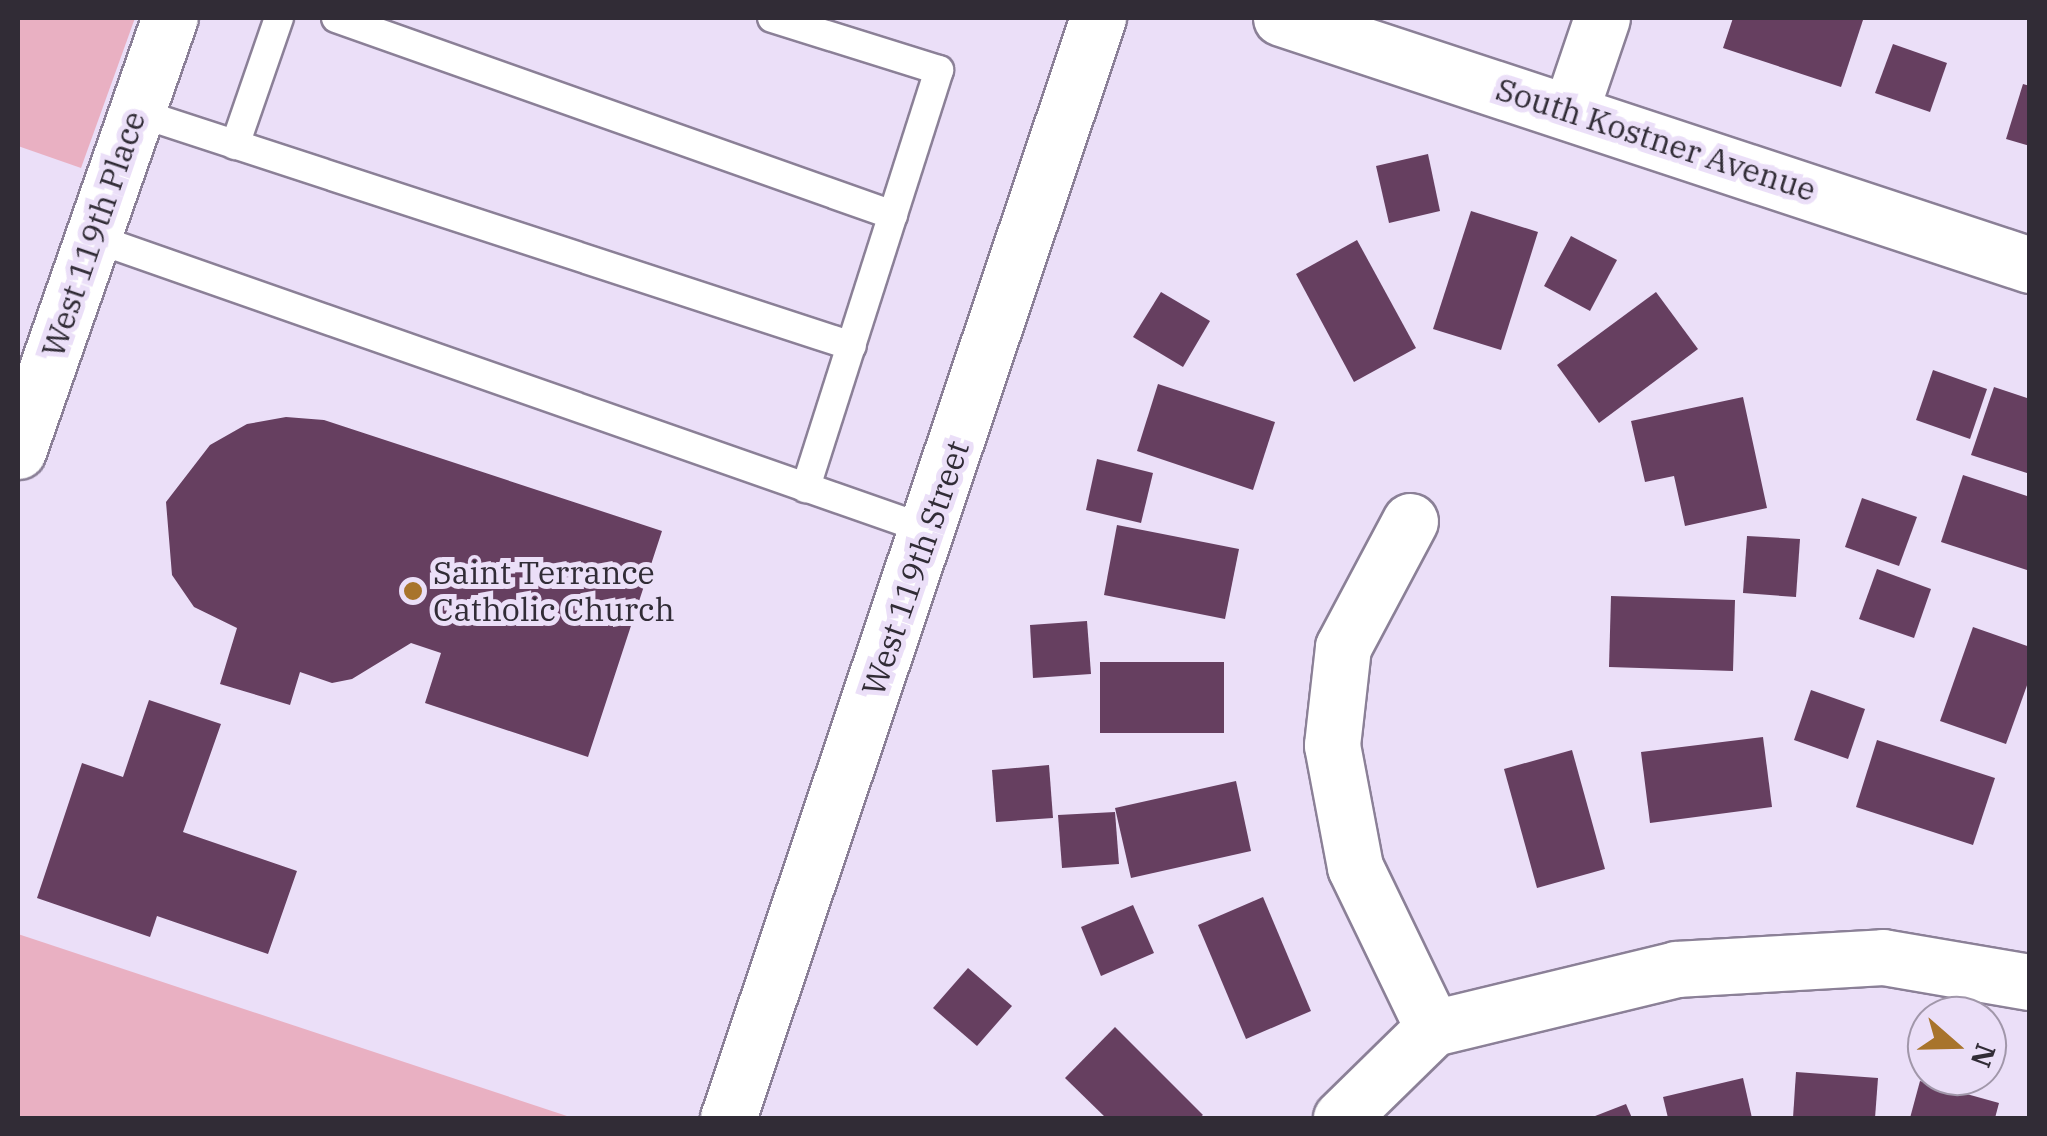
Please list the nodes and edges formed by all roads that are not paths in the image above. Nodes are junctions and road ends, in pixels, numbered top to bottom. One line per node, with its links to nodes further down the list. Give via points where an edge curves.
1 (170, 18): 9 (street, West 119th Place)
2 (279, 18): 10 (lane)
3 (336, 18): 11 (lane)
4 (772, 18): 11 (lane, via 939,70)
5 (1098, 18): 18 (street, West 119th Street)
6 (1281, 18): 8 (street, South Kostner Avenue)
7 (1602, 18): 8 (street)
8 (1572, 109): 13 (street, South Kostner Avenue)
9 (136, 112): 10 (lane); 12 (street, West 119th Place)
10 (235, 145): 14 (lane)
11 (893, 215): 14 (lane)
12 (91, 237): 15 (street, West 119th Place); 16 (lane)
13 (2030, 265)
14 (852, 346): 16 (lane)
15 (18, 451)
16 (806, 488): 18 (lane)
17 (1410, 521): 20 (street, via 1343,646 1332,745 1355,866)
18 (928, 530): 21 (street, West 119th Street)
19 (2030, 982): 20 (street, via 1883,957 1676,970)
20 (1432, 1028): 22 (street)
21 (728, 1118)
22 (1341, 1118)

